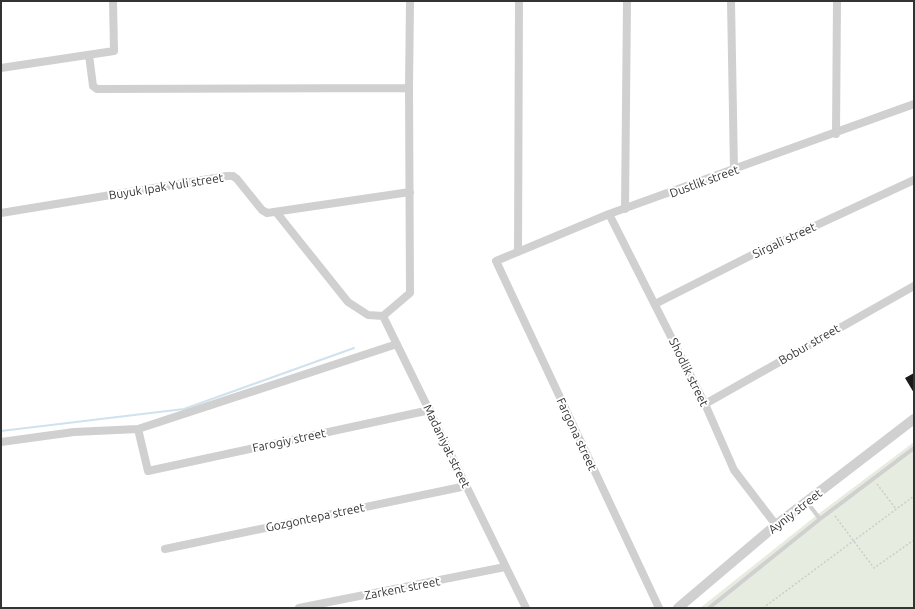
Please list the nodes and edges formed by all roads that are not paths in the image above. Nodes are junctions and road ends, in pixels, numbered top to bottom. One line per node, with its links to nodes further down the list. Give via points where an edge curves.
1 (113, 1): 7 (street, via 114,51)
2 (410, 1): 9 (street)
3 (519, 1): 19 (street)
4 (627, 1): 15 (street)
5 (731, 1): 12 (street)
6 (837, 1): 11 (street)
7 (89, 55): 8 (street); 9 (street, via 93,86 96,89)
8 (1, 68)
9 (408, 88): 14 (street)
10 (914, 104): 11 (street, Dustlik street)
11 (836, 134): 12 (street, Dustlik street)
12 (734, 170): 15 (street, Dustlik street)
13 (914, 180): 22 (street, Sirgali street, via 754,254)
14 (410, 192): 16 (street, Buyuk Ipak Yuli street); 23 (street, via 410,292)
15 (625, 209): 18 (street, Dustlik street)
16 (276, 212): 17 (street, Buyuk Ipak Yuli street, via 264,213 233,176); 23 (street, via 348,302 368,315)
17 (1, 213)
18 (609, 214): 19 (street, Dustlik street); 22 (street, Shodlik street)
19 (518, 252): 20 (street, Dustlik street)
20 (496, 261): 39 (street, Fargona street)
21 (914, 286): 25 (street, Bobur street)
22 (655, 304): 25 (street, Shodlik street)
23 (383, 316): 24 (street, Madaniyat street)
24 (397, 344): 26 (street, Madaniyat street); 28 (street)
25 (705, 404): 34 (street, Shodlik street, via 734,470)
26 (430, 410): 28 (street, Farogiy street, via 148,470); 31 (street, Madaniyat street)
27 (914, 419): 32 (street, Ayniy street)
28 (138, 429): 29 (street, via 74,432)
29 (1, 442)
30 (914, 448): 33 (lane)
31 (466, 486): 35 (street, Gozgontepa street); 36 (street, Madaniyat street)
32 (806, 502): 33 (lane); 34 (street, Ayniy street)
33 (820, 519): 41 (lane)
34 (776, 525): 40 (street, Ayniy street)
35 (165, 549)
36 (505, 567): 37 (street, Zarkent street); 38 (street, Madaniyat street)
37 (299, 608)
38 (526, 608)
39 (659, 608)
40 (678, 608)
41 (709, 608)

